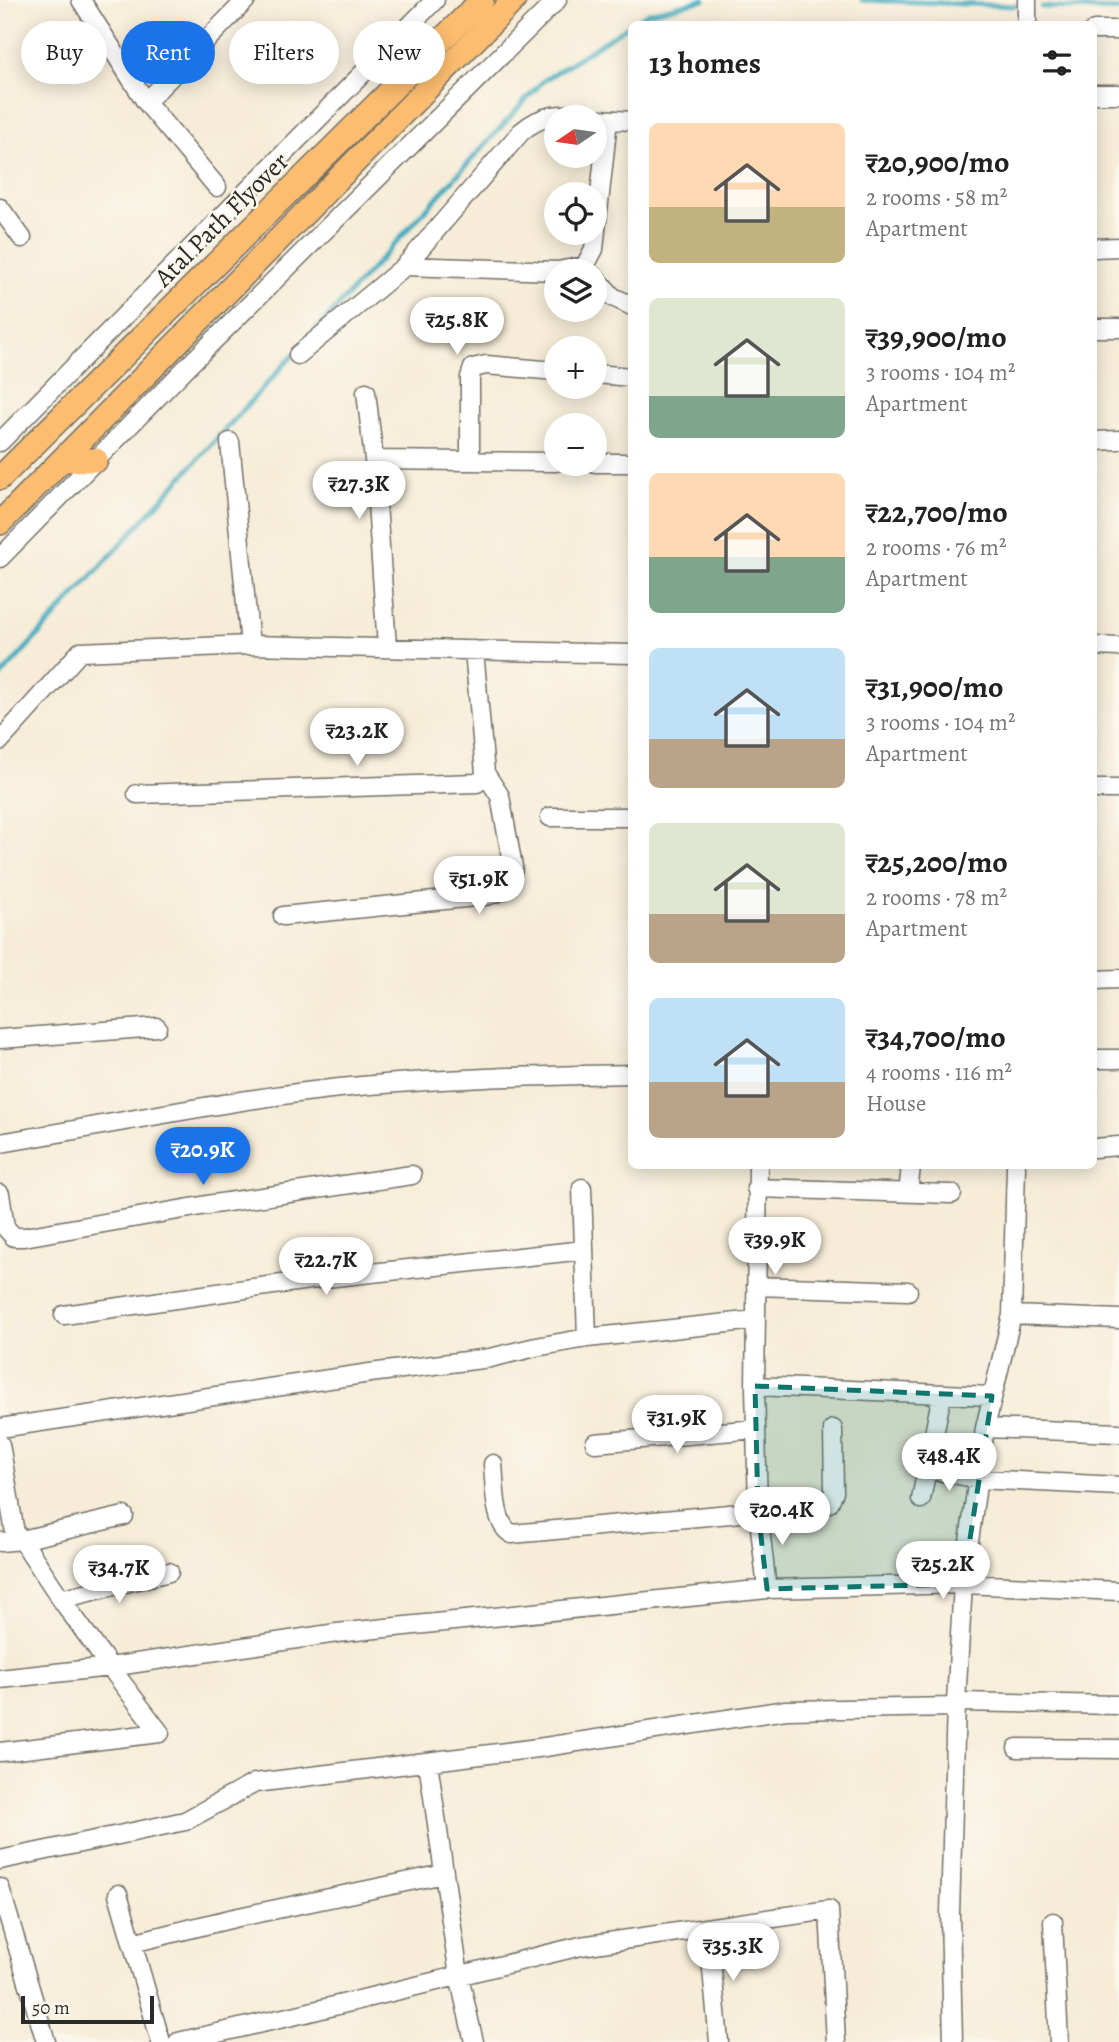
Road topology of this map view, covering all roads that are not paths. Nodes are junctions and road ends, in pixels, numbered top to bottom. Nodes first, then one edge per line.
1 (81, 0) edge
2 (246, 0) edge
3 (435, 0) edge
4 (482, 0) edge
5 (514, 0) edge
6 (556, 0) edge
7 (1027, 0) edge
8 (1027, 21) edge
9 (1097, 30) edge
10 (1119, 30) edge
11 (1097, 94) edge
12 (1119, 94) edge
13 (146, 102) junction
14 (544, 118) edge
15 (607, 119) edge
16 (628, 121) edge
17 (599, 168) edge
18 (217, 187) dead end
19 (0, 208) edge
20 (22, 238) dead end
21 (1119, 247) edge
22 (1097, 248) edge
23 (592, 259) edge
24 (405, 266) junction
25 (544, 271) edge
26 (607, 290) edge
27 (628, 304) edge
28 (1097, 328) edge
29 (1119, 328) edge
30 (298, 355) dead end
31 (544, 370) edge
32 (607, 375) edge
33 (628, 377) edge
34 (366, 393) dead end
35 (1119, 440) edge
36 (1097, 441) edge
37 (0, 442) edge
38 (230, 442) dead end
39 (62, 460) junction
40 (96, 460) junction
41 (374, 460) junction
42 (470, 460) junction
43 (544, 462) edge
44 (607, 463) edge
45 (628, 463) edge
46 (0, 478) edge
47 (0, 523) edge
48 (0, 558) edge
49 (250, 645) junction
50 (1097, 646) edge
51 (387, 647) junction
52 (1119, 647) edge
53 (474, 650) junction
54 (628, 654) edge
55 (0, 741) edge
56 (485, 773) junction
57 (1097, 789) edge
58 (1119, 789) edge
59 (137, 794) dead end
60 (550, 817) dead end
61 (628, 817) edge
62 (283, 916) dead end
63 (1119, 979) edge
64 (1097, 980) edge
65 (157, 1027) dead end
66 (0, 1039) edge
67 (1097, 1059) edge
68 (1119, 1059) edge
69 (628, 1074) edge
70 (0, 1143) edge
71 (1119, 1146) edge
72 (1097, 1148) edge
73 (758, 1169) edge
74 (911, 1169) edge
75 (1016, 1169) edge
76 (412, 1175) dead end
77 (582, 1188) dead end
78 (756, 1188) junction
79 (908, 1193) junction
80 (0, 1194) edge
81 (952, 1194) dead end
82 (584, 1250) junction
83 (756, 1286) junction
84 (908, 1291) dead end
85 (64, 1315) dead end
86 (1012, 1315) junction
87 (1119, 1319) edge
88 (756, 1320) junction
89 (587, 1338) junction
90 (755, 1386) junction
91 (942, 1394) junction
92 (992, 1396) junction
93 (0, 1428) edge
94 (985, 1428) junction
95 (756, 1429) junction
96 (833, 1429) dead end
97 (1119, 1433) edge
98 (595, 1443) dead end
99 (0, 1444) edge
100 (494, 1464) dead end
101 (928, 1469) junction
102 (978, 1479) junction
103 (1119, 1486) edge
104 (921, 1499) dead end
105 (758, 1510) junction
106 (124, 1516) dead end
107 (13, 1540) edge
108 (169, 1573) dead end
109 (963, 1584) junction
110 (767, 1589) junction
111 (1119, 1591) edge
112 (61, 1600) junction
113 (110, 1667) junction
114 (0, 1679) edge
115 (956, 1704) junction
116 (1119, 1705) edge
117 (1017, 1748) dead end
118 (1119, 1749) edge
119 (0, 1752) edge
120 (428, 1762) junction
121 (0, 1860) edge
122 (444, 1874) junction
123 (0, 1888) edge
124 (118, 1894) dead end
125 (1053, 1922) dead end
126 (708, 1928) junction
127 (132, 1942) junction
128 (459, 1976) junction
129 (46, 2042) edge
130 (161, 2042) edge
131 (178, 2042) edge
132 (474, 2042) edge
133 (719, 2042) edge
134 (836, 2042) edge
135 (953, 2042) edge
136 (1059, 2042) edge

1 - 13 street
2 - 13 street
3 - 37 street
4 - 46 main road, Atal Path Flyover
5 - 39 main road, Atal Path Flyover
6 - 40 street
7 - 8 street
9 - 10 street
11 - 12 street
13 - 18 street
14 - 24 street
15 - 16 street
17 - 23 street
19 - 20 street
21 - 22 street
24 - 25 street
24 - 30 street
26 - 27 street
28 - 29 street
31 - 42 street
32 - 33 street
34 - 41 street
35 - 36 street
38 - 49 street
39 - 40 main road
39 - 47 main road, Atal Path Flyover
40 - 48 street
41 - 42 street
41 - 51 street
42 - 43 street
44 - 45 street
49 - 51 street
49 - 55 street
50 - 52 street
51 - 53 street
53 - 54 street
53 - 56 street
56 - 59 street
56 - 62 street
57 - 58 street
60 - 61 street
63 - 64 street
65 - 66 street
67 - 68 street
69 - 70 street
71 - 72 street
73 - 78 street
74 - 79 street
75 - 86 street
76 - 80 street
77 - 82 street
78 - 79 street
78 - 83 street
79 - 81 street
82 - 85 street
82 - 89 street
83 - 84 street
83 - 88 street
86 - 87 street
86 - 92 street
88 - 89 street
88 - 90 street
89 - 93 street
90 - 91 street
90 - 95 street
91 - 92 street
91 - 101 street
92 - 94 street
94 - 97 street
94 - 102 street
95 - 98 street
95 - 105 street
96 - 105 street
99 - 107 street
100 - 105 street
101 - 102 street
101 - 104 street
102 - 103 street
102 - 109 street
105 - 110 street
106 - 107 street
107 - 112 street
108 - 112 street
109 - 110 street
109 - 111 street
109 - 115 street
110 - 113 street
112 - 113 street
113 - 114 street
113 - 119 street
115 - 116 street
115 - 120 street
115 - 135 street
117 - 118 street
120 - 121 street
120 - 122 street
122 - 127 street
122 - 128 street
123 - 129 street
124 - 127 street
125 - 136 street
126 - 128 street
126 - 133 street
126 - 134 street
127 - 130 street
128 - 131 street
128 - 132 street

